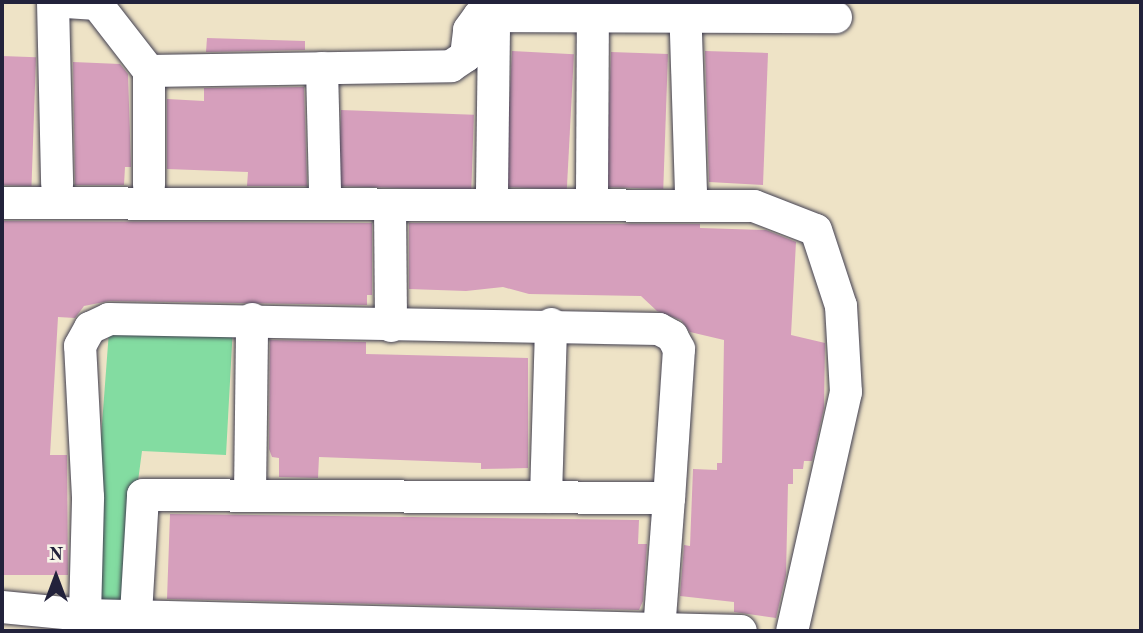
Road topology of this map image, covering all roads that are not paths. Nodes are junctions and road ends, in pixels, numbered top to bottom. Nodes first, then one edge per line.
1 (53, 2) edge
2 (65, 2) edge
3 (99, 3) edge
4 (486, 6) edge
5 (772, 8) edge
6 (686, 9) edge
7 (593, 14) junction
8 (836, 17) dead end
9 (322, 68) junction
10 (149, 71) junction
11 (2, 182) edge
12 (57, 184) junction
13 (149, 185) junction
14 (325, 188) junction
15 (492, 191) junction
16 (592, 192) junction
17 (691, 194) junction
18 (774, 194) dead end
19 (2, 203) edge
20 (390, 205) junction
21 (252, 319) junction
22 (551, 324) junction
23 (391, 326) junction
24 (250, 495) junction
25 (546, 497) junction
26 (669, 498) junction
27 (2, 607) edge
28 (82, 623) edge
29 (136, 624) edge
30 (659, 629) edge
31 (741, 631) edge
32 (792, 631) edge

1 - 12 street
2 - 3 street
3 - 10 street
4 - 7 street
4 - 9 street
4 - 15 street
5 - 6 street
5 - 8 street
6 - 7 street
6 - 17 street
7 - 16 street
9 - 10 street
9 - 14 street
10 - 13 street
11 - 12 street
12 - 13 street
13 - 14 street
14 - 15 street
15 - 16 street
16 - 17 street
17 - 18 street
19 - 20 street
20 - 23 street
20 - 32 street
21 - 23 street
21 - 24 street
21 - 28 street
22 - 23 street
22 - 25 street
22 - 26 street
24 - 25 street
24 - 29 street
25 - 26 street
26 - 30 street
27 - 28 street
28 - 29 street
29 - 30 street
30 - 31 street

